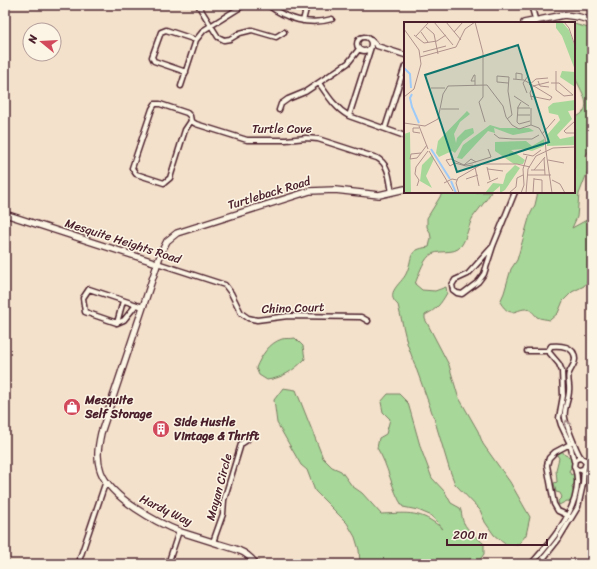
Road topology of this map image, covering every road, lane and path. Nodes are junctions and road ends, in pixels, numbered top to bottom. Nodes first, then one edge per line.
1 (198, 5) edge
2 (244, 5) edge
3 (268, 5) edge
4 (307, 5) edge
5 (531, 5) edge
6 (238, 7) edge
7 (332, 20) dead end
8 (304, 21) junction
9 (592, 21) edge
10 (536, 22) edge
11 (211, 26) junction
12 (284, 32) dead end
13 (370, 39) junction
14 (196, 40) junction
15 (371, 47) junction
16 (359, 49) junction
17 (404, 55) edge
18 (404, 69) edge
19 (186, 72) junction
20 (319, 83) junction
21 (181, 86) dead end
22 (279, 110) dead end
23 (349, 116) junction
24 (191, 122) junction
25 (385, 128) junction
26 (404, 136) edge
27 (404, 189) edge
28 (392, 192) junction
29 (515, 193) edge
30 (5, 214) edge
31 (493, 246) junction
32 (157, 263) junction
33 (231, 293) joint
34 (123, 301) junction
35 (136, 305) junction
36 (143, 307) junction
37 (368, 321) dead end
38 (117, 323) junction
39 (527, 351) dead end
40 (548, 351) junction
41 (247, 440) dead end
42 (572, 443) junction
43 (583, 459) junction
44 (592, 459) edge
45 (574, 462) junction
46 (592, 464) edge
47 (585, 467) junction
48 (575, 468) junction
49 (106, 481) junction
50 (570, 517) junction
51 (179, 531) junction
52 (213, 542) junction
53 (80, 558) dead end
54 (168, 564) edge
55 (256, 564) edge
56 (531, 564) edge
57 (539, 564) edge

1 - 11 street
2 - 6 street
3 - 8 street
4 - 8 street
5 - 10 street
6 - 11 street
7 - 8 street
9 - 10 main road
11 - 12 street
11 - 14 street
13 - 15 street
13 - 16 street
13 - 17 street
14 - 19 street
14 - 19 street
15 - 16 street
15 - 23 street
16 - 20 street
18 - 25 street
19 - 21 street
20 - 22 street
20 - 23 street
23 - 25 street
24 - 24 street, Turtle Cove
24 - 28 street, Turtle Cove
25 - 26 street
27 - 28 main road, Turtleback Road
28 - 32 main road, Turtleback Road
29 - 31 street
30 - 32 main road, Mesquite Heights Road
31 - 31 street
32 - 33 street, Mesquite Heights Road
32 - 36 main road, Hardy Way
33 - 37 street, Chino Court
34 - 35 street
34 - 38 street
34 - 38 street
35 - 36 street
35 - 38 street
36 - 49 main road, Hardy Way
39 - 40 street
40 - 42 street
42 -> 40 street
41 - 52 street, Mayan Circle
42 - 43 street
42 - 45 street
42 - 50 street
43 - 44 street
43 - 45 street
43 - 47 street
45 - 48 street
46 - 47 street
47 - 48 street
47 - 50 street
48 - 50 street
49 - 51 main road, Hardy Way
49 - 53 street
50 - 56 street
50 - 57 street
51 - 52 main road, Hardy Way
51 - 54 street
52 - 55 main road, Hardy Way

